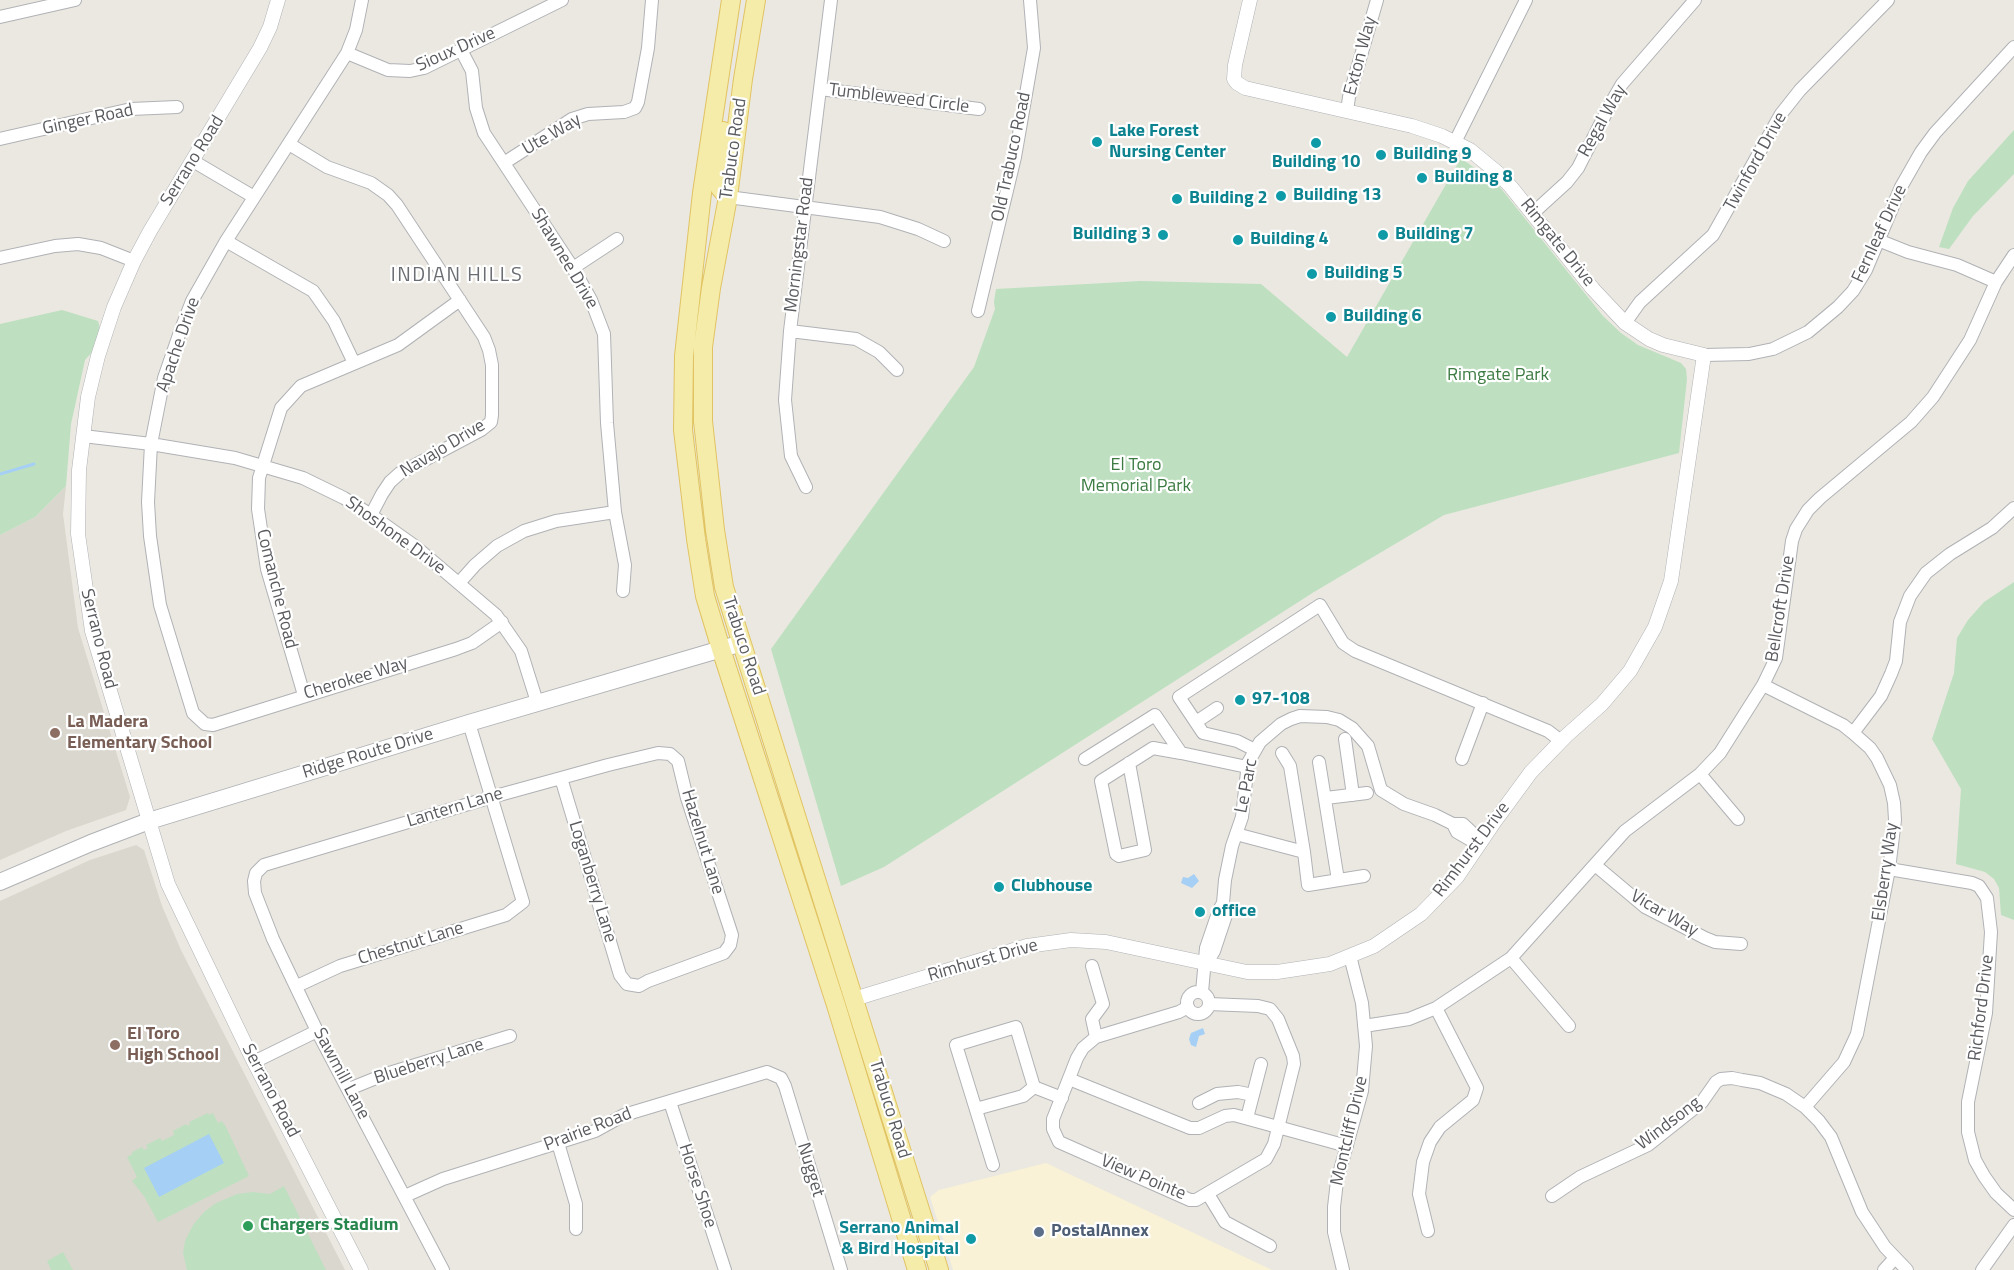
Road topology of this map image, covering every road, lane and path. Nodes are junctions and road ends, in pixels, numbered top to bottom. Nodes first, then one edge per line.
1 (75, 0) edge
2 (278, 0) edge
3 (362, 0) edge
4 (562, 0) edge
5 (652, 0) edge
6 (731, 0) edge
7 (756, 0) edge
8 (831, 0) edge
9 (1029, 0) edge
10 (1250, 0) edge
11 (1377, 0) edge
12 (1526, 0) edge
13 (1695, 0) edge
14 (1888, 0) edge
15 (0, 17) edge
16 (2014, 47) edge
17 (461, 50) junction
18 (347, 53) junction
19 (820, 89) junction
20 (715, 102) junction
21 (177, 107) dead end
22 (978, 109) dead end
23 (1347, 111) junction
24 (0, 139) edge
25 (1455, 142) junction
26 (289, 144) junction
27 (193, 161) junction
28 (504, 164) junction
29 (254, 197) junction
30 (728, 197) junction
31 (805, 206) junction
32 (1533, 213) junction
33 (617, 239) dead end
34 (944, 240) dead end
35 (1878, 240) junction
36 (226, 241) junction
37 (2014, 255) edge
38 (0, 258) edge
39 (134, 261) junction
40 (573, 268) junction
41 (1996, 282) junction
42 (460, 300) junction
43 (978, 311) dead end
44 (1624, 323) junction
45 (790, 331) junction
46 (1704, 356) junction
47 (354, 363) junction
48 (897, 370) dead end
49 (83, 436) junction
50 (151, 444) junction
51 (262, 465) junction
52 (806, 487) dead end
53 (2014, 508) edge
54 (615, 512) junction
55 (371, 514) junction
56 (459, 584) junction
57 (622, 591) dead end
58 (502, 622) junction
59 (742, 643) junction
60 (721, 649) junction
61 (1763, 686) junction
62 (304, 695) junction
63 (537, 702) junction
64 (1483, 703) junction
65 (1217, 708) dead end
66 (1196, 722) junction
67 (469, 723) junction
68 (205, 724) joint
69 (1853, 733) junction
70 (1345, 739) dead end
71 (1561, 741) junction
72 (1254, 750) junction
73 (658, 753) joint
74 (1181, 753) junction
75 (1282, 753) dead end
76 (1085, 759) dead end
77 (1462, 759) dead end
78 (1319, 762) dead end
79 (1129, 763) junction
80 (759, 765) junction
81 (1247, 767) junction
82 (1700, 774) junction
83 (561, 778) junction
84 (1367, 793) dead end
85 (1353, 795) junction
86 (492, 797) junction
87 (1326, 798) junction
88 (1738, 819) dead end
89 (149, 821) junction
90 (801, 829) junction
91 (1236, 834) junction
92 (1481, 840) junction
93 (1304, 852) junction
94 (1595, 865) junction
95 (1889, 869) junction
96 (256, 873) joint
97 (1364, 876) dead end
98 (1338, 880) junction
99 (0, 882) edge
100 (809, 923) junction
101 (1741, 945) dead end
102 (1350, 956) junction
103 (1511, 958) junction
104 (1206, 964) junction
105 (1092, 966) dead end
106 (627, 984) joint
107 (297, 986) junction
108 (1202, 992) junction
109 (854, 999) junction
110 (1209, 1004) junction
111 (1188, 1007) junction
112 (1436, 1008) junction
113 (1364, 1026) junction
114 (1569, 1026) dead end
115 (317, 1030) junction
116 (510, 1036) dead end
117 (1096, 1036) junction
118 (254, 1062) junction
119 (853, 1063) junction
120 (1261, 1064) dead end
121 (774, 1074) joint
122 (1069, 1079) junction
123 (1034, 1087) junction
124 (349, 1089) junction
125 (1253, 1095) junction
126 (1062, 1098) junction
127 (670, 1102) junction
128 (1199, 1103) dead end
129 (1805, 1107) junction
130 (976, 1109) junction
131 (1247, 1118) junction
132 (1278, 1126) junction
133 (558, 1143) junction
134 (1347, 1146) junction
135 (993, 1165) dead end
136 (891, 1186) junction
137 (1208, 1194) junction
138 (405, 1196) junction
139 (1552, 1196) dead end
140 (2014, 1210) edge
141 (2014, 1225) edge
142 (576, 1229) dead end
143 (1428, 1231) dead end
144 (1270, 1246) dead end
145 (1895, 1258) junction
146 (362, 1270) edge
147 (443, 1270) edge
148 (725, 1270) edge
149 (841, 1270) edge
150 (917, 1270) edge
151 (927, 1270) edge
152 (939, 1270) edge
153 (1343, 1270) edge
154 (1884, 1270) edge
155 (1907, 1270) edge
156 (1982, 1270) edge

1 - 15 street
2 - 27 street, Serrano Road
3 - 18 street, Apache Drive
4 - 17 street, Sioux Drive
5 - 28 street, Ute Way
6 - 20 main road, Trabuco Road
7 - 30 main road, Trabuco Road
8 - 19 street, Morningstar Road
9 - 43 street, Old Trabuco Road
10 - 23 street, Rimgate Drive
11 - 23 street, Exton Way
12 - 25 street
13 - 32 street, Regal Way
14 - 44 street, Twinford Drive
16 - 35 street, Fernleaf Drive
17 - 18 street, Sioux Drive
17 - 28 street, Shawnee Drive
18 - 26 street, Apache Drive
19 - 22 street, Tumbleweed Circle
19 - 31 street, Morningstar Road
20 - 30 main road
20 - 60 main road, Trabuco Road
21 - 24 street, Ginger Road
23 - 25 street, Rimgate Drive
25 - 32 street, Rimgate Drive
26 - 29 street, Apache Drive
26 - 42 street, Navajo Drive
27 - 29 street
27 - 39 street, Serrano Road
28 - 40 street, Shawnee Drive
29 - 36 street, Apache Drive
30 - 31 street
30 - 59 main road, Trabuco Road
31 - 34 street
31 - 45 street, Morningstar Road
32 - 44 street, Rimgate Drive
33 - 40 street
35 - 41 street
35 - 46 street, Fernleaf Drive
36 - 47 street
36 - 50 street, Apache Drive
37 - 41 street, Bellcroft Drive
38 - 39 street
39 - 49 street, Serrano Road
40 - 54 street, Shawnee Drive
41 - 61 street, Bellcroft Drive
42 - 47 street, Comanche Road
42 - 55 street, Navajo Drive
44 - 46 street, Rimgate Drive
45 - 48 street
45 - 52 street, Morningstar Road
46 - 71 street, Rimhurst Drive
47 - 51 street, Comanche Road
49 - 50 street, Shoshone Drive
49 - 89 street, Serrano Road
50 - 51 street, Shoshone Drive
50 - 68 street, Apache Drive
51 - 55 street, Shoshone Drive
51 - 62 street, Comanche Road
53 - 69 street
54 - 56 street
54 - 57 street, Shawnee Drive
55 - 56 street, Shoshone Drive
56 - 58 street, Shoshone Drive
58 - 62 street, Cherokee Way
58 - 63 street, Shoshone Drive
59 - 60 main road, Ridge Route Drive
59 - 90 main road, Trabuco Road
60 - 63 main road, Ridge Route Drive
60 - 80 main road, Trabuco Road
61 - 69 street, Elsberry Way
61 - 82 street, Bellcroft Drive
62 - 68 street, Cherokee Way
63 - 67 main road, Ridge Route Drive
64 - 66 street
64 - 71 street
64 - 77 street
65 - 66 street
66 - 72 street
67 - 86 street
67 - 89 main road, Ridge Route Drive
69 - 95 street, Elsberry Way
70 - 85 street
71 - 92 street, Rimhurst Drive
72 - 81 street, Le Parc
72 - 92 street, Le Parc
73 - 83 street, Lantern Lane
73 - 106 street, Hazelnut Lane
74 - 76 street
74 - 79 street
74 - 81 street
75 - 93 street
78 - 87 street
79 - 79 street
80 - 90 main road
80 - 100 main road, Trabuco Road
81 - 91 street, Le Parc
82 - 88 street
82 - 94 street, Bellcroft Drive
83 - 86 street, Lantern Lane
83 - 106 street, Loganberry Lane
84 - 85 street
85 - 87 street
86 - 96 street, Lantern Lane
86 - 107 street, Chestnut Lane
87 - 98 street
89 - 99 main road, Ridge Route Drive
89 - 118 street, Serrano Road
90 - 109 main road, Trabuco Road
91 - 93 street
91 - 104 street, Le Parc
92 - 102 street, Rimhurst Drive
93 - 98 street
94 - 101 street, Vicar Way
94 - 103 street, Bellcroft Drive
95 - 129 street, Elsberry Way
95 - 140 street, Richford Drive
96 - 107 street, Sawmill Lane
97 - 98 street
100 - 109 main road
100 - 119 main road, Trabuco Road
102 - 104 street, Rimhurst Drive
102 - 113 street, Montcliff Drive
103 - 112 street, Bellcroft Drive
103 - 114 street
104 - 108 street, Le Parc
104 - 109 street, Rimhurst Drive
105 - 117 street
107 - 115 street, Sawmill Lane
108 - 110 street
108 - 111 street
109 - 119 main road
109 - 152 main road, Trabuco Road
110 - 111 street
110 - 132 street, View Pointe
111 - 117 street
112 - 113 street, Bellcroft Drive
112 - 143 street
113 - 134 street, Montcliff Drive
115 - 118 street
115 - 124 street, Sawmill Lane
116 - 124 street, Blueberry Lane
117 - 122 street
118 - 146 street, Serrano Road
119 - 136 main road, Trabuco Road
120 - 125 street
121 - 127 street, Prairie Road
121 - 149 street, Nugget
122 - 126 street
122 - 131 street
123 - 126 street
123 - 130 street
123 - 130 street
124 - 138 street, Sawmill Lane
125 - 128 street
125 - 131 street
126 - 137 street, View Pointe
127 - 133 street, Prairie Road
127 - 148 street, Horse Shoe
129 - 139 street, Windsong
129 - 145 street, Windsong
130 - 135 street
131 - 132 street
132 - 134 street
132 - 137 street, View Pointe
133 - 138 street, Prairie Road
133 - 142 street
134 - 153 street, Montcliff Drive
136 - 150 main road, Trabuco Road
136 - 151 main road
137 - 144 street
138 - 147 street, Sawmill Lane
141 - 156 street
145 - 154 street
145 - 155 street, Windsong

